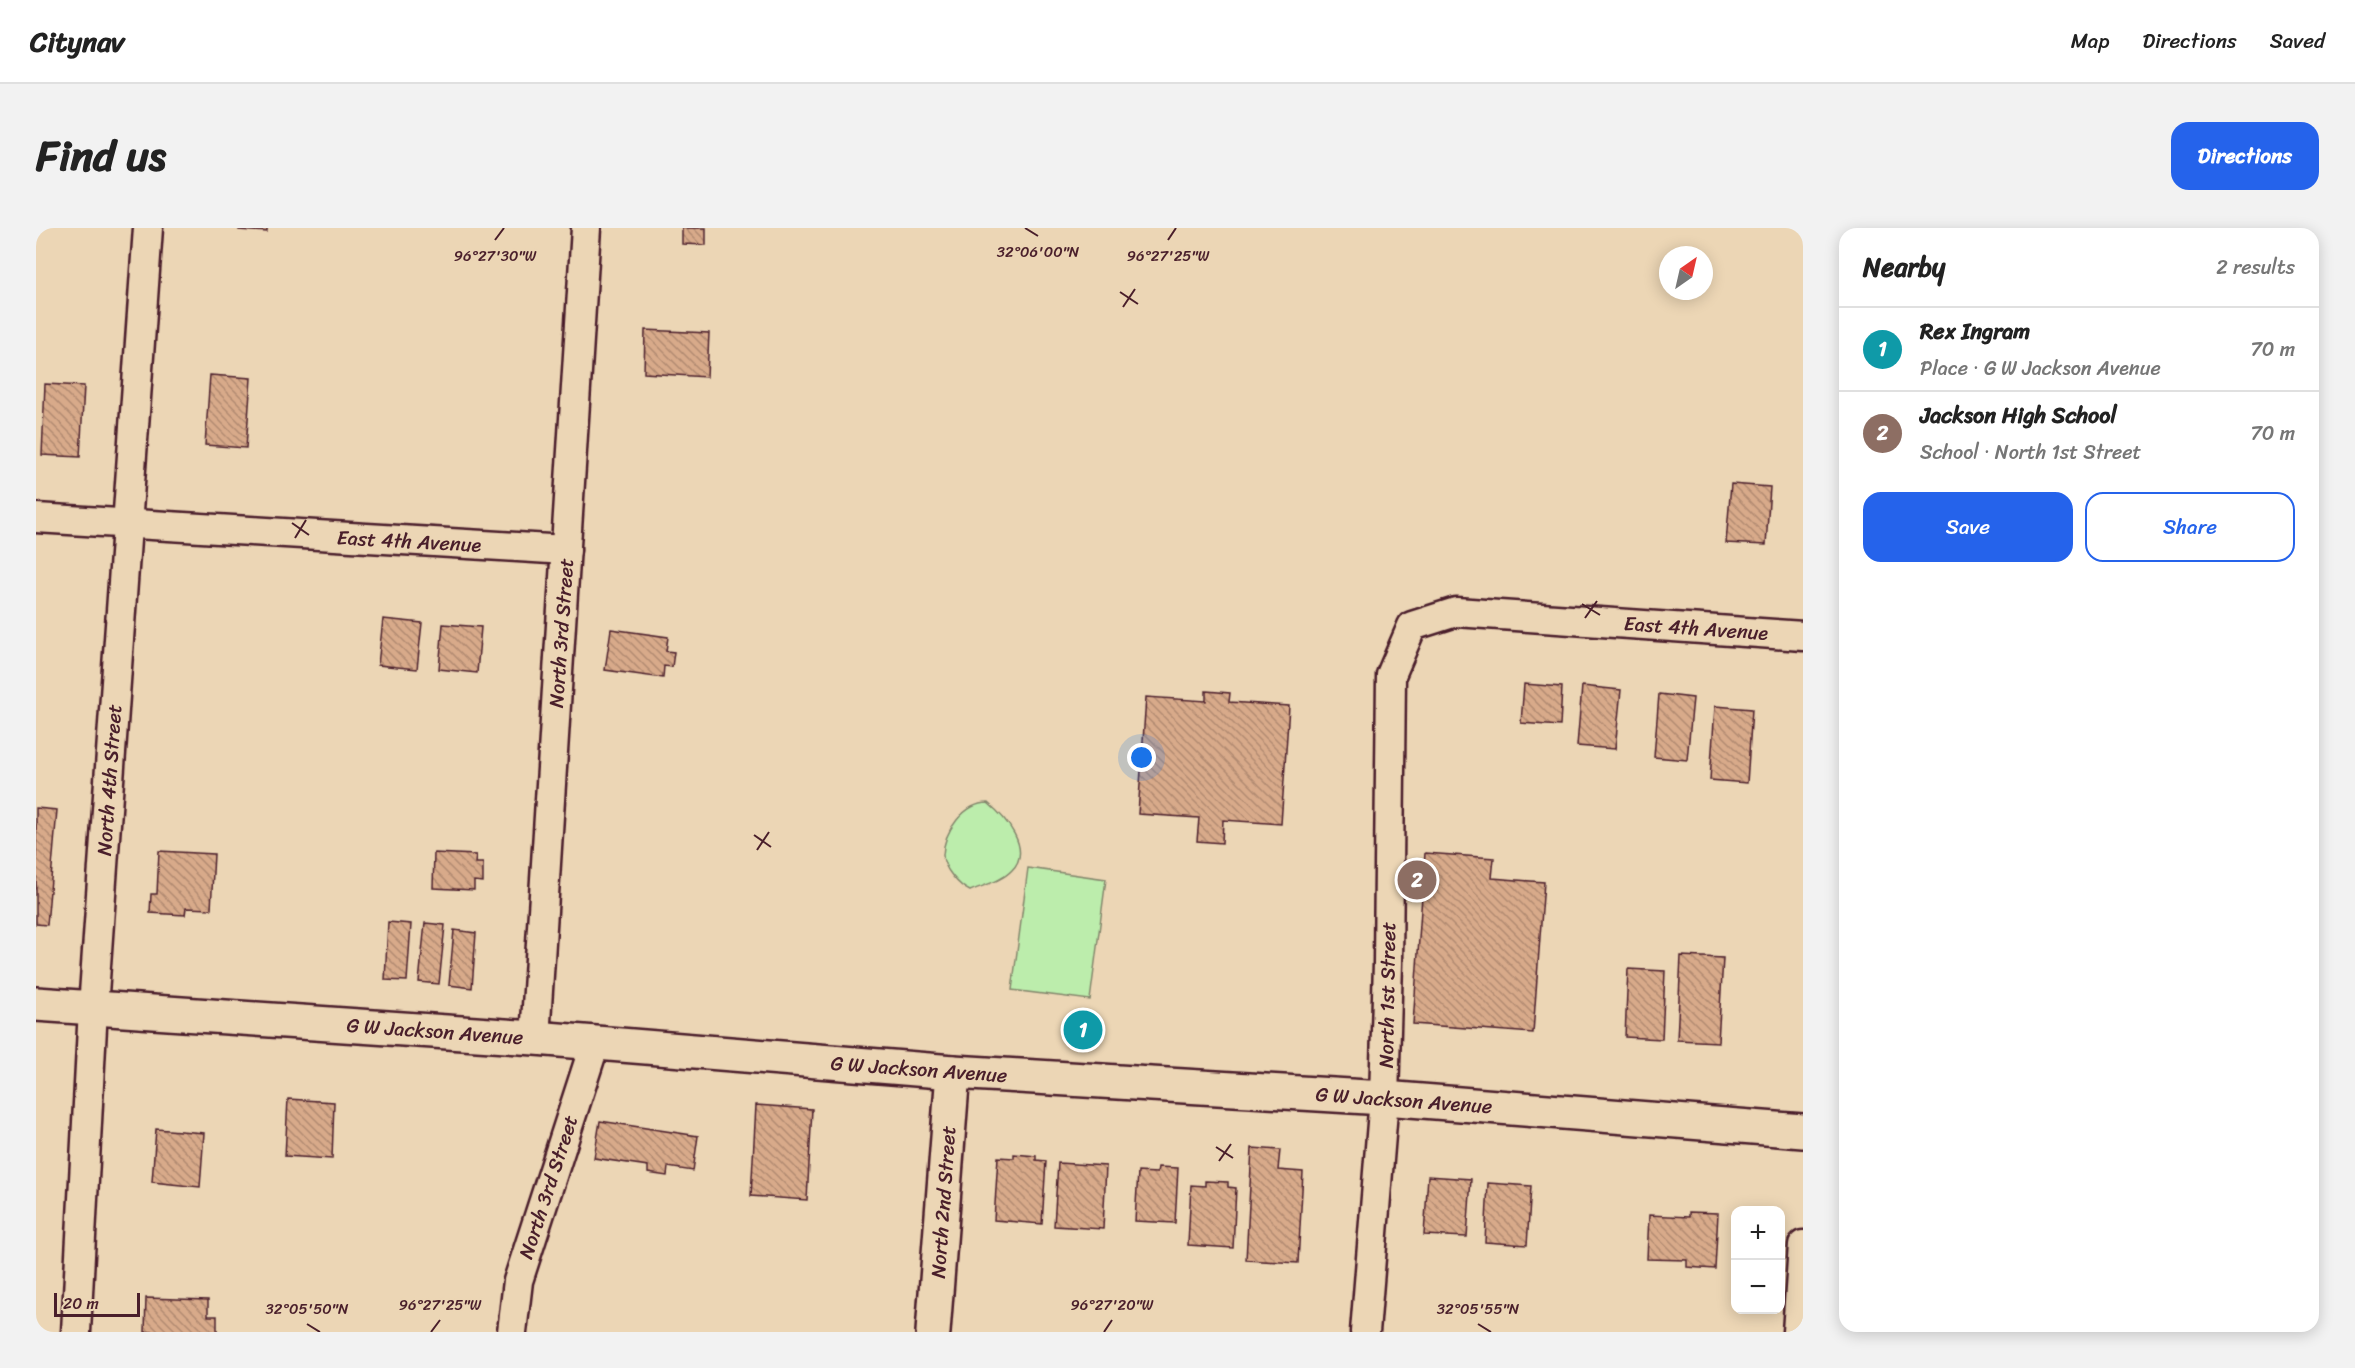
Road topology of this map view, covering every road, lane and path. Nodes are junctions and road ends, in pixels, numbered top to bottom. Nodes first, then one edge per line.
1 (148, 228) edge
2 (586, 228) edge
3 (36, 518) edge
4 (128, 524) junction
5 (566, 550) junction
6 (1412, 626) joint
7 (1803, 636) edge
8 (36, 1004) edge
9 (93, 1008) junction
10 (535, 1038) junction
11 (595, 1043) junction
12 (953, 1072) junction
13 (1384, 1098) junction
14 (1803, 1131) edge
15 (1803, 1245) edge
16 (76, 1332) edge
17 (512, 1332) edge
18 (933, 1332) edge
19 (1365, 1332) edge
20 (1797, 1332) edge

1 - 4 street, North 4th Street
2 - 5 street, North 3rd Street
3 - 4 street, East 4th Avenue
4 - 5 street, East 4th Avenue
4 - 9 street, North 4th Street
5 - 10 street, North 3rd Street
6 - 7 street, East 4th Avenue
6 - 13 street, North 1st Street
8 - 9 street, G W Jackson Avenue
9 - 10 street, G W Jackson Avenue
9 - 16 street, North 4th Street
10 - 11 street, G W Jackson Avenue
11 - 12 street, G W Jackson Avenue
11 - 17 street, North 3rd Street
12 - 13 street, G W Jackson Avenue
12 - 18 street, North 2nd Street
13 - 14 street, G W Jackson Avenue
13 - 19 street, North 1st Street
15 - 20 street

